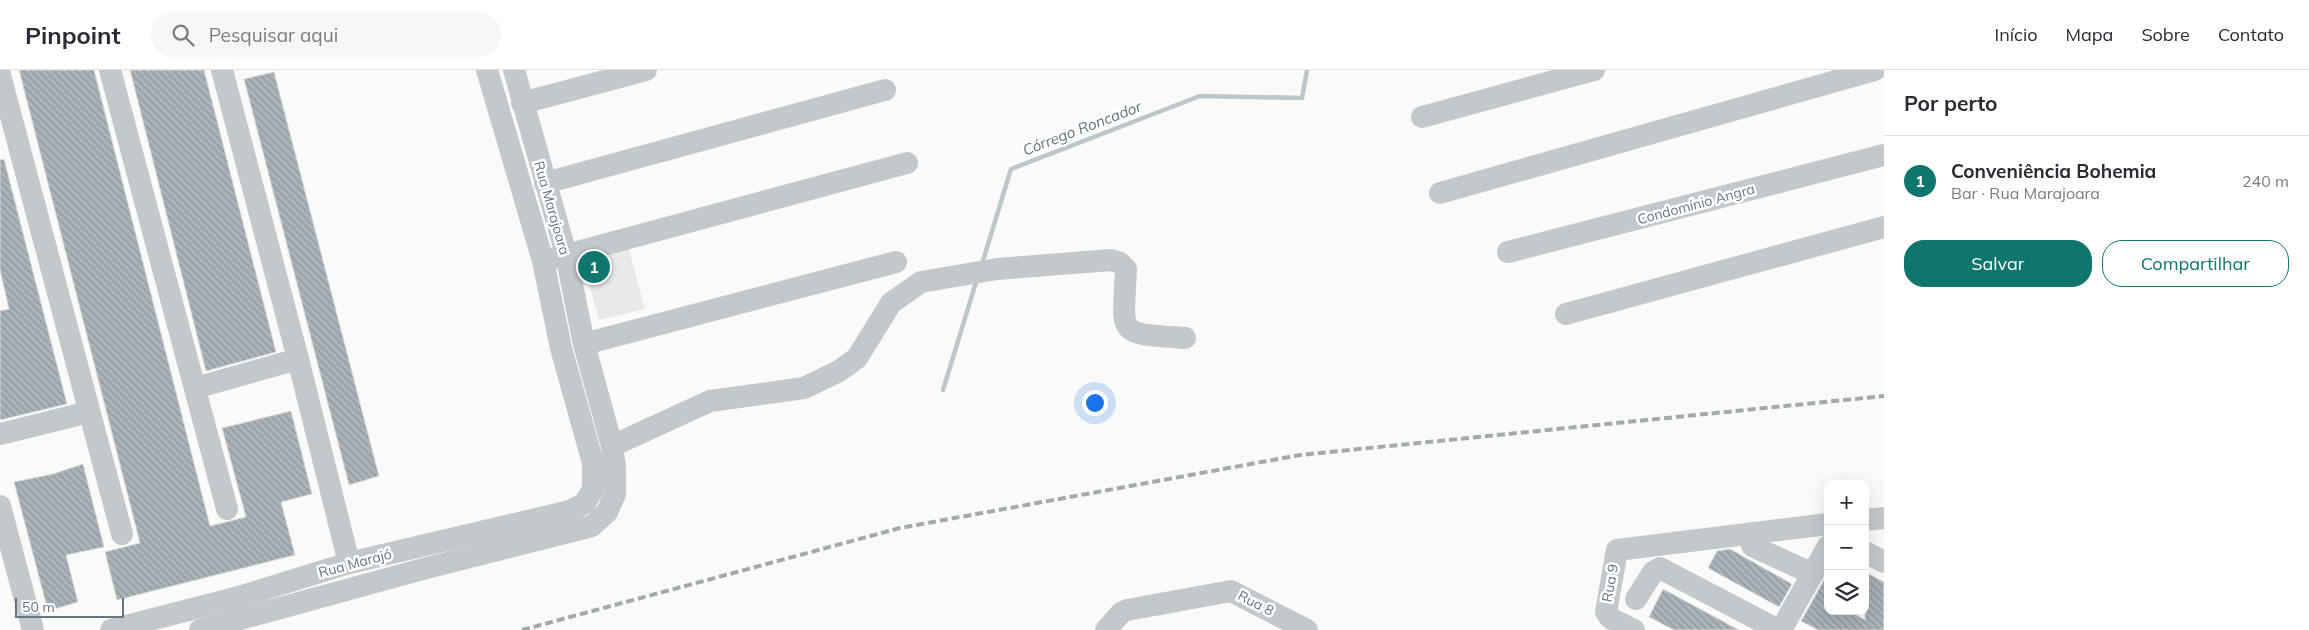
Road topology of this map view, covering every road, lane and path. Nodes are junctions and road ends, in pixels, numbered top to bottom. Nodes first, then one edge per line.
1 (110, 70) edge
2 (222, 70) edge
3 (487, 70) edge
4 (514, 70) edge
5 (646, 70) edge
6 (1594, 70) edge
7 (1875, 70) edge
8 (0, 76) edge
9 (885, 90) dead end
10 (522, 103) junction
11 (1422, 118) dead end
12 (1884, 155) edge
13 (907, 163) dead end
14 (545, 183) junction
15 (1440, 192) dead end
16 (1884, 228) edge
17 (1508, 252) dead end
18 (566, 254) junction
19 (543, 261) junction
20 (896, 262) dead end
21 (1566, 314) dead end
22 (1185, 338) dead end
23 (584, 344) junction
24 (298, 359) junction
25 (195, 388) junction
26 (89, 412) junction
27 (0, 434) edge
28 (612, 446) junction
29 (593, 489) junction
30 (615, 494) junction
31 (0, 506) edge
32 (227, 509) dead end
33 (1884, 518) edge
34 (1869, 520) edge
35 (1824, 524) edge
36 (122, 534) dead end
37 (1752, 546) dead end
38 (1824, 553) edge
39 (1869, 554) edge
40 (1884, 562) edge
41 (349, 563) junction
42 (1813, 574) junction
43 (280, 584) junction
44 (1636, 599) dead end
45 (286, 607) junction
46 (33, 630) edge
47 (111, 630) edge
48 (200, 630) edge
49 (1106, 630) edge
50 (1307, 630) edge
51 (1634, 630) edge
52 (1779, 630) edge

1 - 25 street
2 - 24 street
3 - 19 street, Rua Marajoara
4 - 10 street, Rua Marajoara
5 - 10 street
6 - 11 street
7 - 15 street
8 - 26 street
9 - 14 street
10 - 14 street, Rua Marajoara
12 - 17 street, Condomínio Angra
13 - 18 street
14 - 18 street, Rua Marajoara
16 - 21 street
18 - 19 street
18 - 23 street, Rua Marajoara
19 - 29 street, Rua Marajoara
20 - 23 street
22 - 28 street
23 - 28 street, Rua Marajoara
24 - 25 street
24 - 41 street
25 - 32 street
26 - 27 street
26 - 36 street
28 - 30 street, Rua Marajoara
29 - 30 street
29 - 41 street, Rua Marajó
30 - 45 street, Rua Marajó
31 - 46 street
33 - 34 street
35 - 51 street, Rua 9
37 - 42 street
38 - 42 street
39 - 40 street
41 - 43 street, Rua Marajó
42 - 52 street
43 - 45 street
43 - 47 street, Rua Marajó
44 - 52 street
45 - 48 street, Rua Marajó
49 - 50 street, Rua 8

